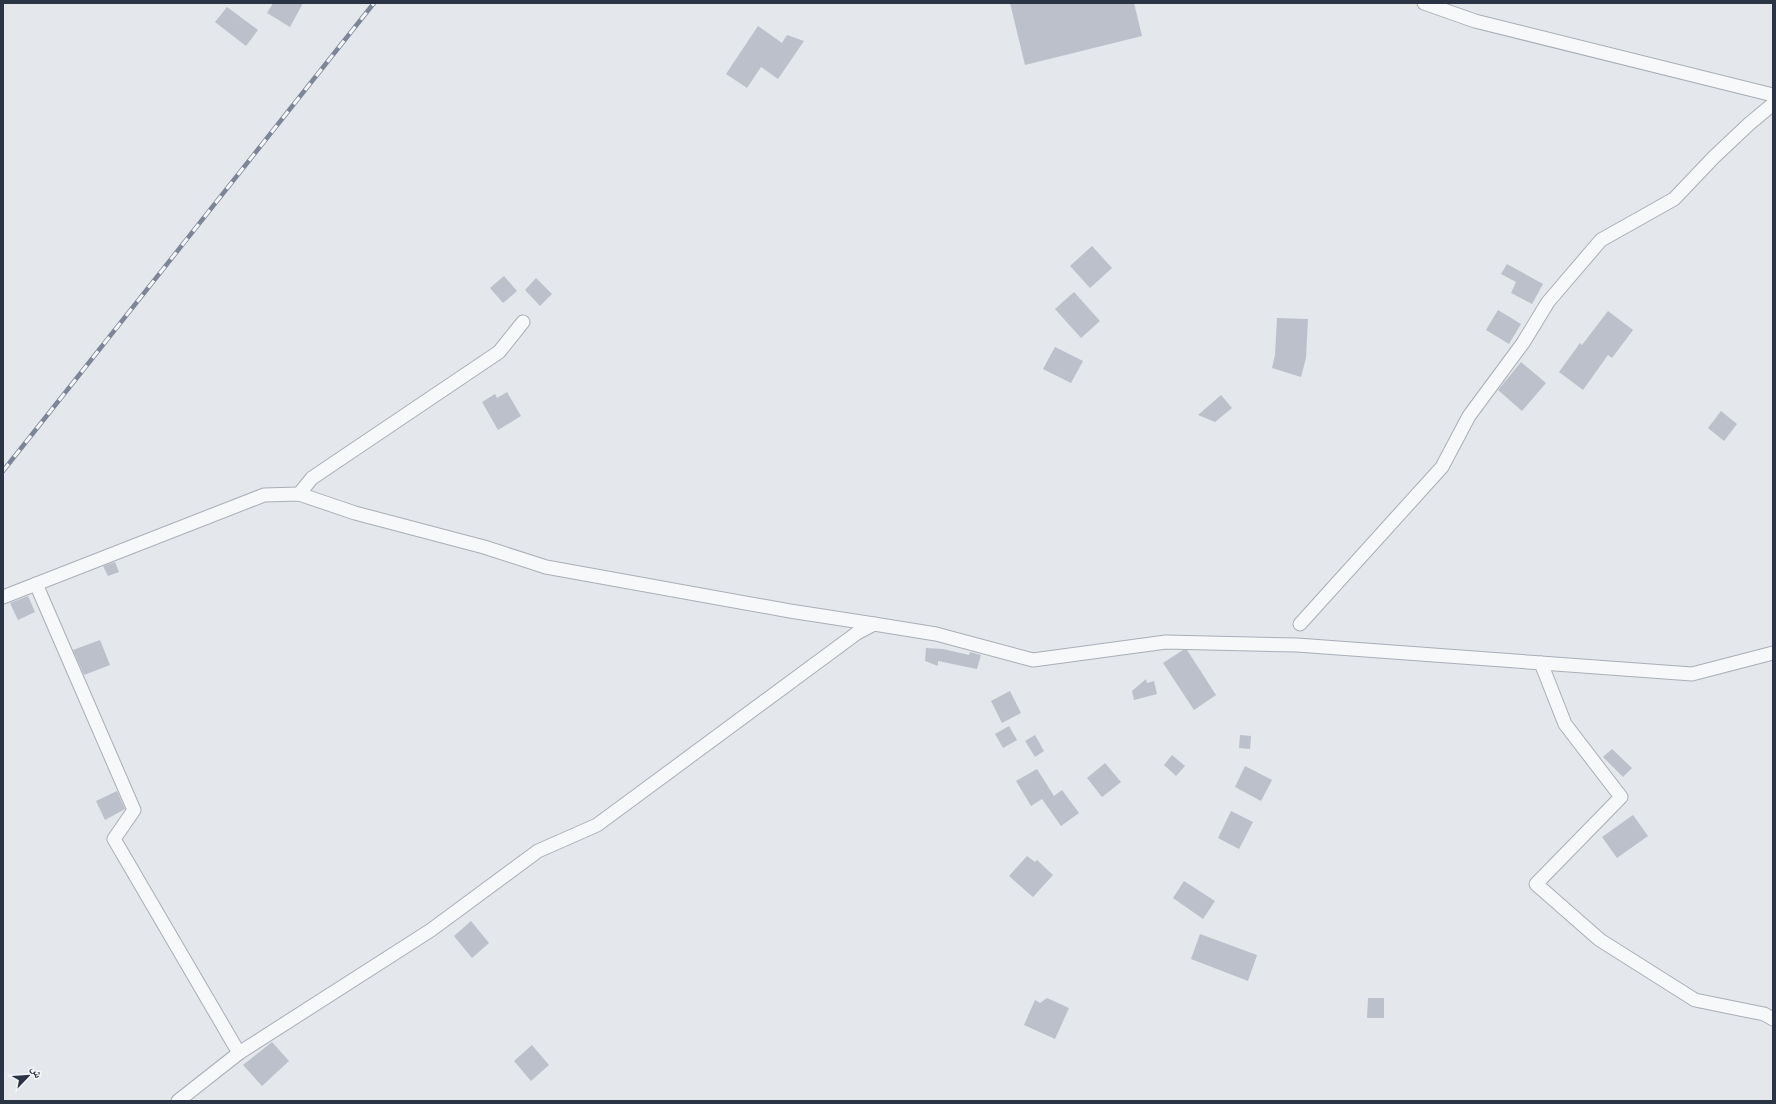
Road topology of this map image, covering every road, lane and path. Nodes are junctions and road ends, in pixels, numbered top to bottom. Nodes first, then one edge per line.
1 (1424, 3) edge
2 (1773, 95) edge
3 (1773, 104) edge
4 (523, 322) dead end
5 (299, 494) junction
6 (36, 584) junction
7 (3, 597) edge
8 (874, 624) junction
9 (1300, 624) dead end
10 (1773, 653) edge
11 (1541, 662) junction
12 (1773, 1019) edge
13 (239, 1053) junction
14 (178, 1101) edge

1 - 2 street
3 - 9 street
4 - 5 street
5 - 6 street
5 - 8 street
6 - 7 street
6 - 13 street
8 - 11 street
8 - 13 street
10 - 11 street
11 - 12 street
13 - 14 street

